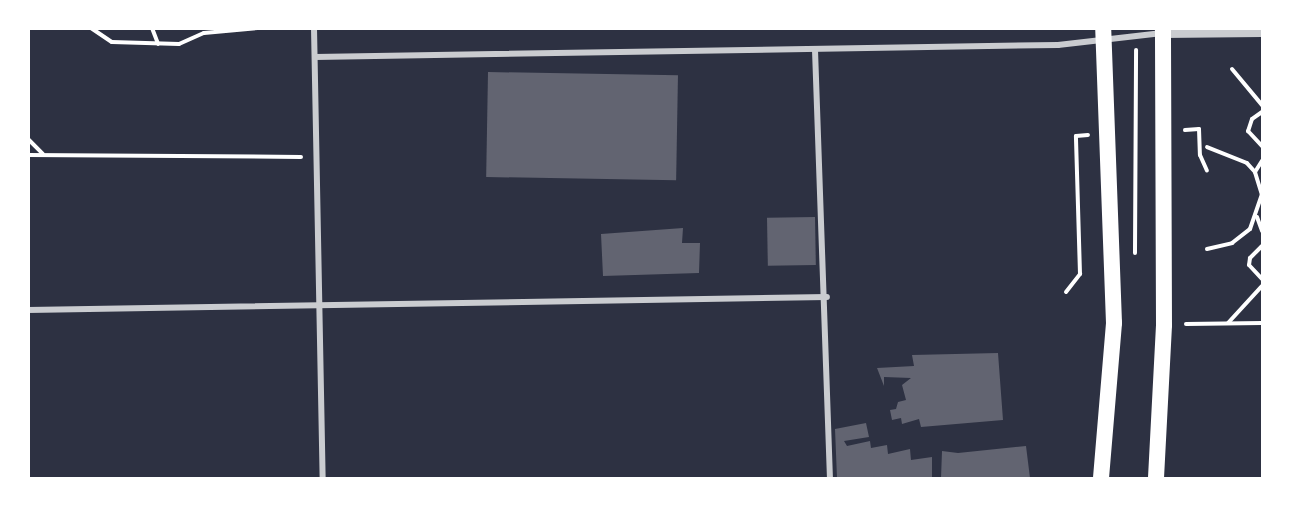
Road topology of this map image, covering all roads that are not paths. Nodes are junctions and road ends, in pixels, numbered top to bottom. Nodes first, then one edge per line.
1 (314, 28) edge
2 (1163, 31) edge
3 (1263, 32) edge
4 (1103, 35) edge
5 (815, 50) junction
6 (315, 57) junction
7 (826, 297) junction
8 (319, 306) junction
9 (28, 310) edge
10 (322, 478) edge
11 (830, 478) edge
12 (1101, 478) edge
13 (1156, 478) edge

1 - 6 street
2 - 3 street
2 - 4 street
2 - 13 highway
4 - 5 street
4 - 12 highway
5 - 6 street
5 - 7 street
6 - 8 street
7 - 8 street
7 - 11 street
8 - 9 street
8 - 10 street

